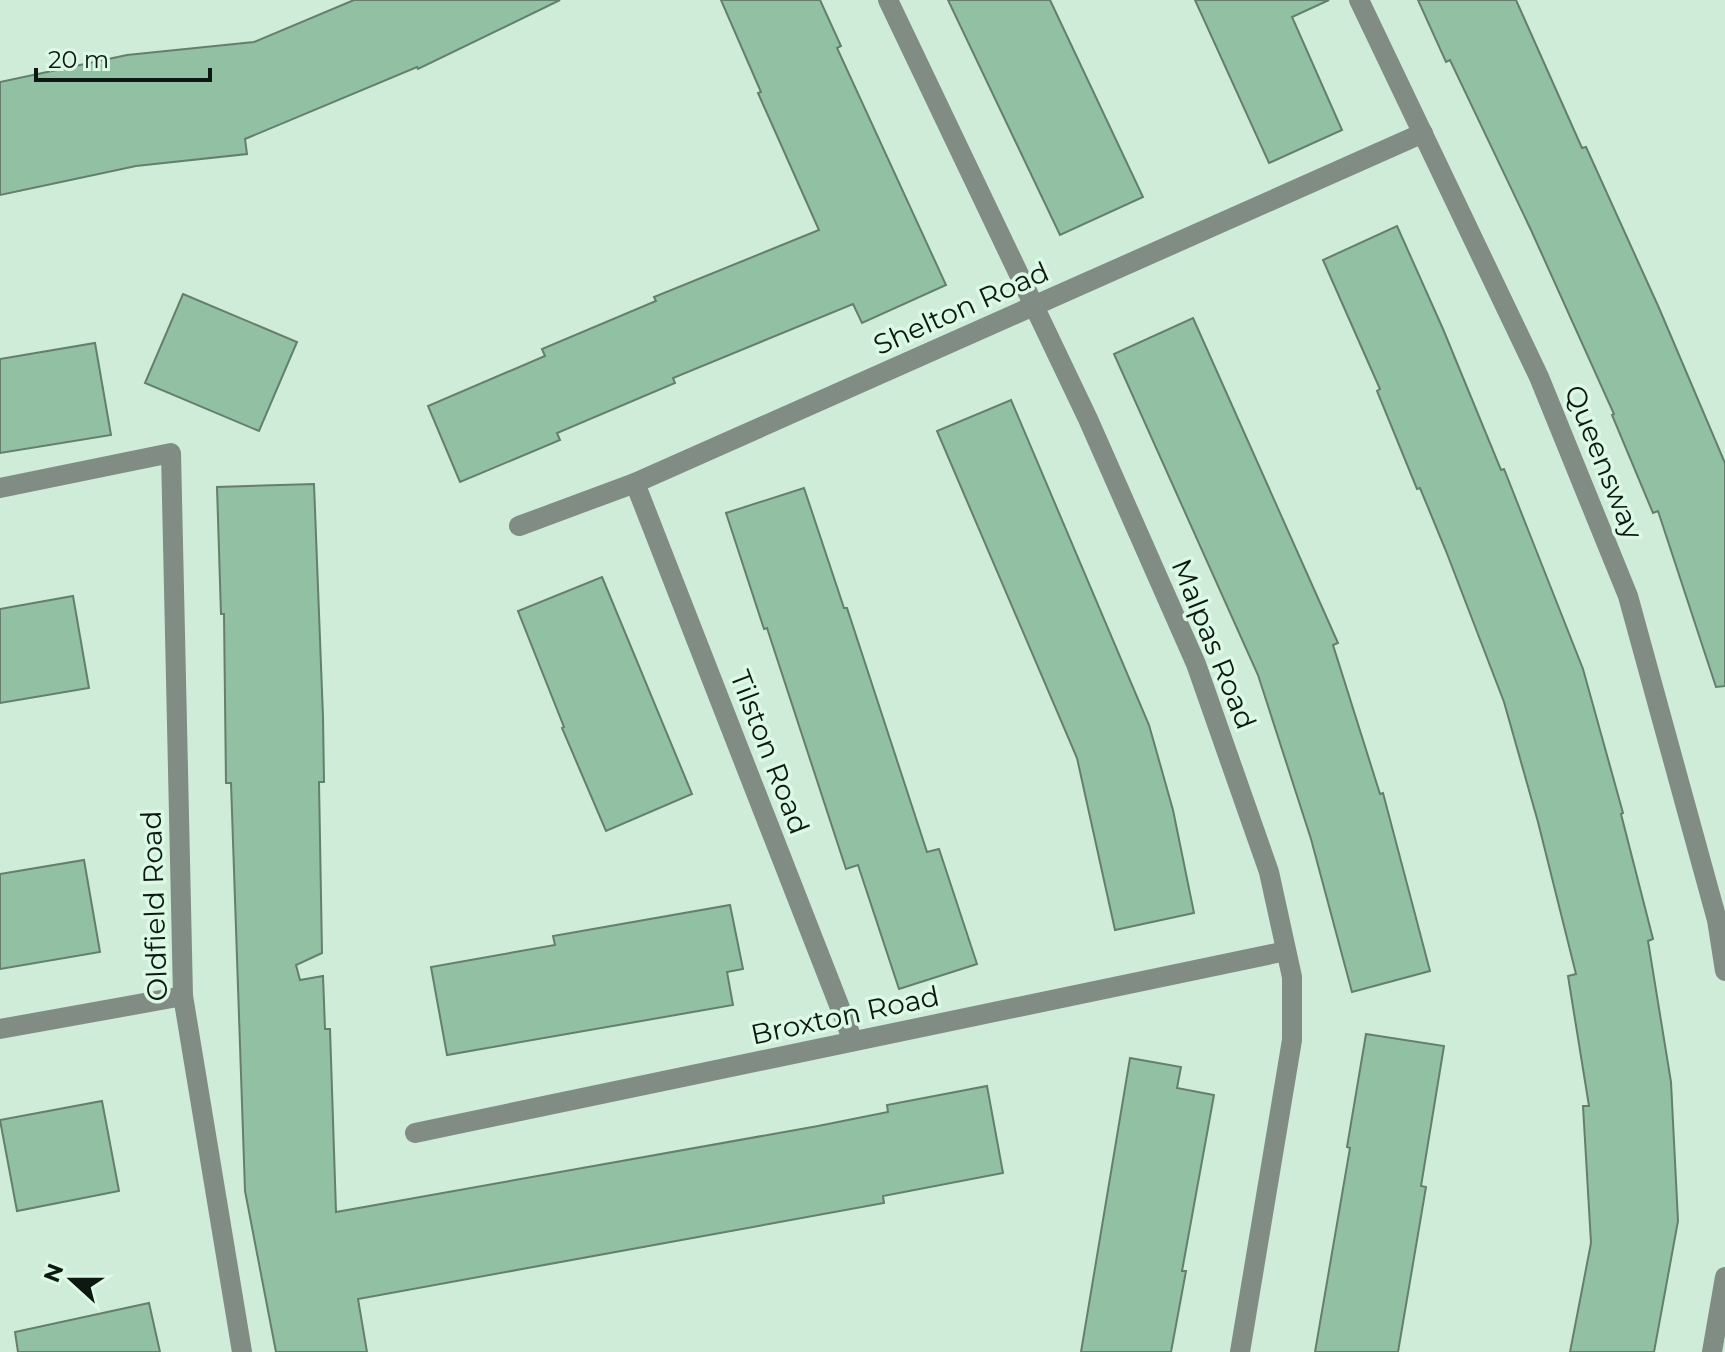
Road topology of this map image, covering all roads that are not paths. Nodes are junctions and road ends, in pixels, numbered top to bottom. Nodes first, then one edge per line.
1 (888, 0) edge
2 (1359, 0) edge
3 (1423, 133) junction
4 (1034, 306) junction
5 (635, 483) junction
6 (0, 488) edge
7 (519, 526) dead end
8 (1286, 951) junction
9 (1725, 971) edge
10 (183, 996) junction
11 (0, 1029) edge
12 (853, 1041) junction
13 (415, 1133) dead end
14 (1725, 1277) edge
15 (242, 1352) edge
16 (1240, 1352) edge
17 (1712, 1352) edge

1 - 4 street, Malpas Road
2 - 3 street, Queensway
3 - 4 street, Shelton Road
3 - 9 street, Queensway
4 - 5 street, Shelton Road
4 - 8 street, Malpas Road
5 - 7 street, Shelton Road
5 - 12 street, Tilston Road
6 - 10 street, Oldfield Road
8 - 12 street, Broxton Road
8 - 16 street, Malpas Road
10 - 11 street
10 - 15 street, Oldfield Road
12 - 13 street, Broxton Road
14 - 17 street

